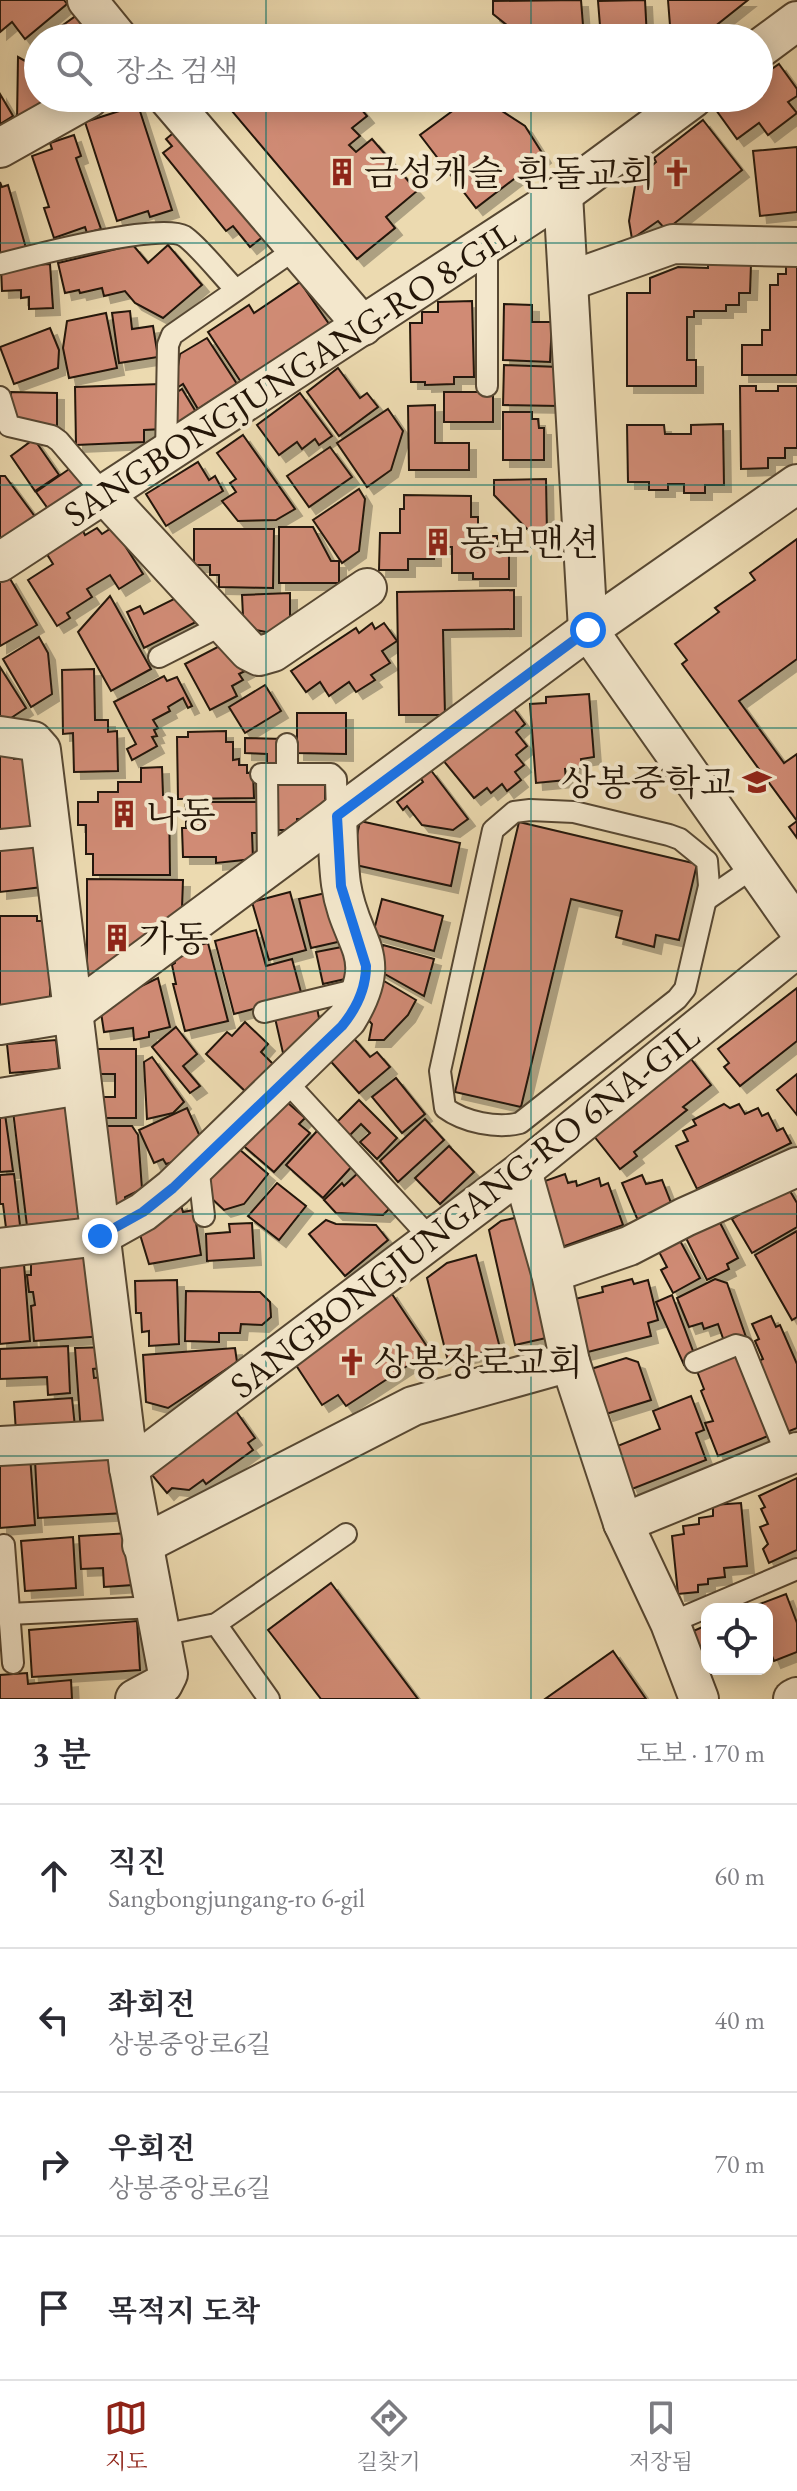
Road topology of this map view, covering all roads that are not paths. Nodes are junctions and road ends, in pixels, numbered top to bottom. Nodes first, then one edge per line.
1 (87, 0) edge
2 (797, 21) edge
3 (107, 24) edge
4 (773, 39) edge
5 (64, 112) edge
6 (180, 112) edge
7 (674, 112) edge
8 (0, 148) edge
9 (563, 194) junction
10 (487, 245) junction
11 (797, 247) edge
12 (297, 248) junction
13 (0, 264) edge
14 (569, 281) junction
15 (236, 290) junction
16 (363, 326) junction
17 (487, 386) dead end
18 (0, 397) edge
19 (166, 454) junction
20 (797, 484) edge
21 (104, 494) junction
22 (0, 562) edge
23 (367, 588) dead end
24 (224, 624) junction
25 (588, 630) junction
26 (159, 657) dead end
27 (0, 736) edge
28 (287, 744) dead end
29 (271, 774) junction
30 (337, 816) junction
31 (51, 835) junction
32 (0, 840) edge
33 (754, 867) junction
34 (268, 868) junction
35 (706, 900) junction
36 (797, 927) edge
37 (797, 948) edge
38 (363, 988) junction
39 (264, 1012) dead end
40 (72, 1013) junction
41 (0, 1025) edge
42 (285, 1080) junction
43 (81, 1085) junction
44 (0, 1098) edge
45 (198, 1165) junction
46 (797, 1167) edge
47 (522, 1171) junction
48 (204, 1216) dead end
49 (100, 1236) junction
50 (432, 1240) junction
51 (0, 1248) edge
52 (551, 1273) junction
53 (570, 1362) junction
54 (695, 1362) dead end
55 (0, 1446) edge
56 (127, 1454) junction
57 (792, 1454) edge
58 (623, 1523) junction
59 (346, 1534) dead end
60 (4, 1545) dead end
61 (142, 1545) junction
62 (797, 1569) edge
63 (9, 1614) junction
64 (158, 1621) junction
65 (670, 1623) junction
66 (216, 1624) junction
67 (13, 1663) dead end
68 (135, 1699) edge
69 (269, 1699) edge
70 (699, 1699) edge

1 - 3 street
2 - 4 street
5 - 8 street
6 - 12 street
7 - 9 street, SANGBONGJUNGANG-RO 8-GIL
9 - 10 street, SANGBONGJUNGANG-RO 8-GIL
9 - 14 street
10 - 16 street, SANGBONGJUNGANG-RO 8-GIL
10 - 17 lane
11 - 14 street
12 - 15 lane
12 - 16 street
13 - 15 lane
14 - 25 street
15 - 19 lane
16 - 19 street, SANGBONGJUNGANG-RO 8-GIL
18 - 21 lane
19 - 21 street, SANGBONGJUNGANG-RO 8-GIL
20 - 25 street
21 - 22 street, SANGBONGJUNGANG-RO 8-GIL
21 - 24 street
23 - 24 street
24 - 26 lane
25 - 30 street
25 - 33 street
27 - 31 street
28 - 29 lane
29 - 30 lane
29 - 34 lane
30 - 34 street
30 - 38 street
31 - 32 lane
31 - 40 street
33 - 35 lane
33 - 36 street
34 - 40 street
35 - 35 lane
37 - 47 street, SANGBONGJUNGANG-RO 6NA-GIL
38 - 39 lane
38 - 42 street
40 - 41 street
40 - 43 street
42 - 45 street
42 - 50 lane
43 - 44 street
43 - 49 street
45 - 48 lane
45 - 49 street
46 - 52 street
47 - 50 street, SANGBONGJUNGANG-RO 6NA-GIL
47 - 52 street
49 - 51 street
49 - 56 street
50 - 56 street, SANGBONGJUNGANG-RO 6NA-GIL
52 - 53 street
53 - 58 street
53 - 61 street
54 - 57 lane
55 - 56 street
56 - 61 street
57 - 58 street
58 - 65 street
59 - 66 lane
60 - 63 lane
61 - 64 street
62 - 65 lane
63 - 64 lane
63 - 67 lane
64 - 66 lane
64 - 68 street
65 - 70 street
66 - 69 lane

